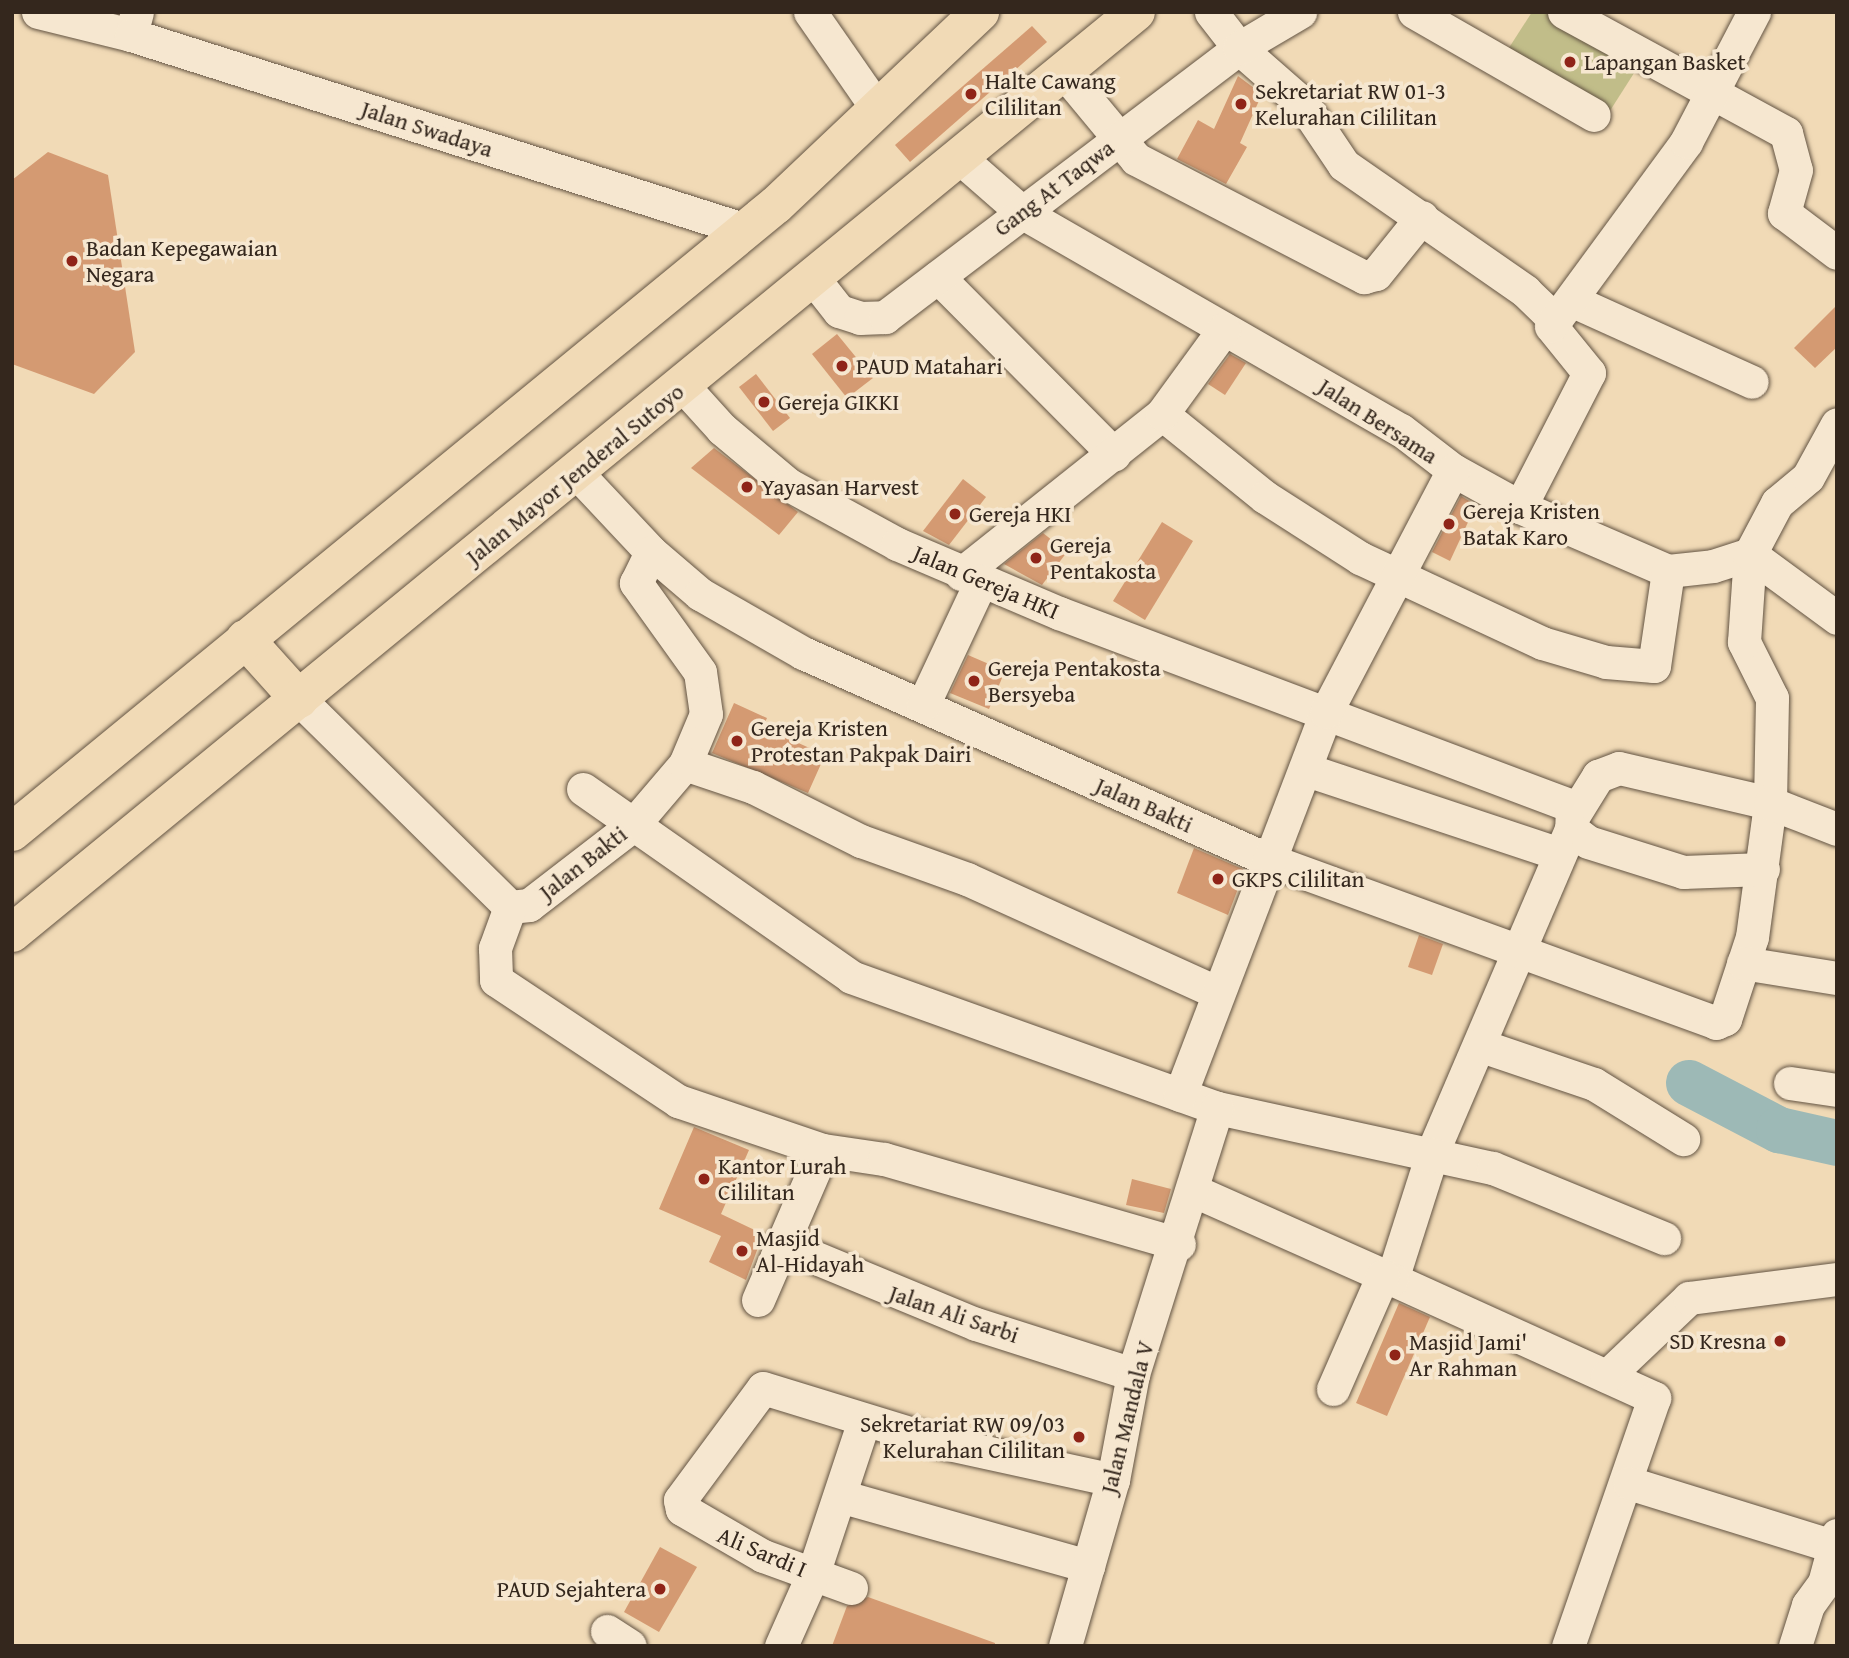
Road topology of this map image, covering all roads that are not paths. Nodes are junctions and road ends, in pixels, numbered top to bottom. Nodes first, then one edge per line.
1 (38, 12) edge
2 (810, 12) edge
3 (979, 12) edge
4 (1136, 12) edge
5 (1211, 12) edge
6 (1300, 12) edge
7 (1414, 12) edge
8 (1564, 12) edge
9 (1754, 12) edge
10 (134, 24) edge
11 (1239, 48) junction
12 (1063, 71) junction
13 (1714, 91) junction
14 (878, 110) junction
15 (1594, 115) dead end
16 (1117, 140) junction
17 (960, 158) junction
18 (1023, 212) junction
19 (1422, 217) junction
20 (746, 230) junction
21 (1837, 253) edge
22 (938, 277) junction
23 (813, 278) junction
24 (1565, 311) junction
25 (1224, 329) junction
26 (1752, 382) dead end
27 (684, 387) junction
28 (1162, 414) junction
29 (1837, 424) edge
30 (1114, 454) junction
31 (1453, 470) junction
32 (576, 472) junction
33 (1520, 507) junction
34 (650, 552) junction
35 (1750, 554) junction
36 (1668, 571) junction
37 (971, 577) junction
38 (1393, 577) junction
39 (1837, 618) edge
40 (245, 639) junction
41 (299, 699) junction
42 (923, 705) junction
43 (1326, 712) junction
44 (685, 764) junction
45 (1307, 769) junction
46 (583, 789) dead end
47 (1770, 803) junction
48 (633, 824) junction
49 (1837, 829) edge
50 (12, 832) edge
51 (1568, 832) junction
52 (1269, 860) junction
53 (1763, 869) junction
54 (510, 907) junction
55 (12, 933) edge
56 (1516, 953) junction
57 (1743, 962) junction
58 (1837, 978) edge
59 (1216, 992) junction
60 (1479, 1045) junction
61 (1790, 1083) dead end
62 (1837, 1090) edge
63 (1180, 1095) junction
64 (1217, 1108) junction
65 (1684, 1139) dead end
66 (824, 1150) junction
67 (1432, 1154) junction
68 (1192, 1190) junction
69 (1664, 1238) dead end
70 (780, 1243) junction
71 (1179, 1244) junction
72 (1388, 1277) junction
73 (1837, 1279) edge
74 (758, 1300) dead end
75 (1133, 1374) junction
76 (1607, 1376) junction
77 (1333, 1389) dead end
78 (863, 1421) junction
79 (1113, 1480) junction
80 (1629, 1483) junction
81 (840, 1496) junction
82 (1834, 1540) edge
83 (1088, 1566) junction
84 (813, 1574) junction
85 (851, 1588) dead end
86 (781, 1646) edge
87 (1065, 1646) edge
88 (1568, 1646) edge
89 (1795, 1646) edge

1 - 10 street, Jalan Swadaya
2 - 14 street
3 - 14 highway
4 - 12 highway, Jalan Mayor Jenderal Sutoyo
5 - 11 street
6 - 11 street, Gang At Taqwa
7 - 15 street
8 - 13 street
9 - 13 street
10 - 20 street, Jalan Swadaya
11 - 16 street, Gang At Taqwa
11 - 19 street
12 - 16 street
12 - 17 highway, Jalan Mayor Jenderal Sutoyo
13 - 21 street
13 - 24 street
14 - 20 highway
16 - 18 street, Gang At Taqwa
16 - 19 street
17 - 18 street, Jalan Bersama
17 - 23 highway, Jalan Mayor Jenderal Sutoyo
18 - 22 street, Gang At Taqwa
18 - 25 street, Jalan Bersama
19 - 24 street
20 - 40 highway
22 - 23 street, Gang At Taqwa
22 - 30 street
23 - 27 highway, Jalan Mayor Jenderal Sutoyo
24 - 26 street
24 - 33 street
25 - 28 street
25 - 31 street, Jalan Bersama
27 - 32 highway, Jalan Mayor Jenderal Sutoyo
27 - 37 street, Jalan Gereja HKI
28 - 30 street
28 - 38 street
29 - 35 street
30 - 37 street
31 - 33 street, Jalan Bersama
31 - 38 street
32 - 34 street, Jalan Bakti
32 - 41 highway, Jalan Mayor Jenderal Sutoyo
33 - 36 street, Jalan Bersama
34 - 42 street, Jalan Bakti
34 - 44 street, Jalan Bakti
35 - 36 street, Jalan Bersama
35 - 39 street
35 - 47 street, Jalan Bakti
36 - 38 street
37 - 42 street
37 - 43 street, Jalan Gereja HKI
38 - 43 street
40 - 41 highway
40 - 50 highway
41 - 54 street, Jalan Bakti
41 - 55 highway, Jalan Mayor Jenderal Sutoyo
42 - 52 street, Jalan Bakti
43 - 45 street
43 - 51 street, Jalan Gereja HKI
44 - 48 street, Jalan Bakti
44 - 59 street
45 - 51 street
45 - 52 street
46 - 48 street
47 - 49 street
47 - 51 street
47 - 53 street, Jalan Bakti
48 - 54 street, Jalan Bakti
48 - 63 street
51 - 53 street
51 - 56 street
52 - 56 street, Jalan Bakti
52 - 59 street
53 - 57 street, Jalan Bakti
54 - 66 street
56 - 57 street, Jalan Bakti
56 - 60 street
57 - 58 street
59 - 63 street
60 - 65 street
60 - 67 street
61 - 62 street
63 - 64 street
64 - 67 street
64 - 68 street, Jalan Mandala V
66 - 70 street
66 - 71 street
67 - 69 street
67 - 72 street
68 - 71 street, Jalan Mandala V
68 - 72 street
70 - 74 street
70 - 75 street, Jalan Ali Sarbi
71 - 75 street, Jalan Mandala V
72 - 76 street
72 - 77 street
73 - 76 street
75 - 79 street, Jalan Mandala V
76 - 80 street
78 - 79 street
78 - 81 street
78 - 84 street, Ali Sardi I
79 - 83 street, Jalan Mandala V
80 - 82 street
80 - 88 street
81 - 83 street
81 - 84 street
82 - 89 street
83 - 87 street, Jalan Mandala V
84 - 85 street, Ali Sardi I
84 - 86 street

